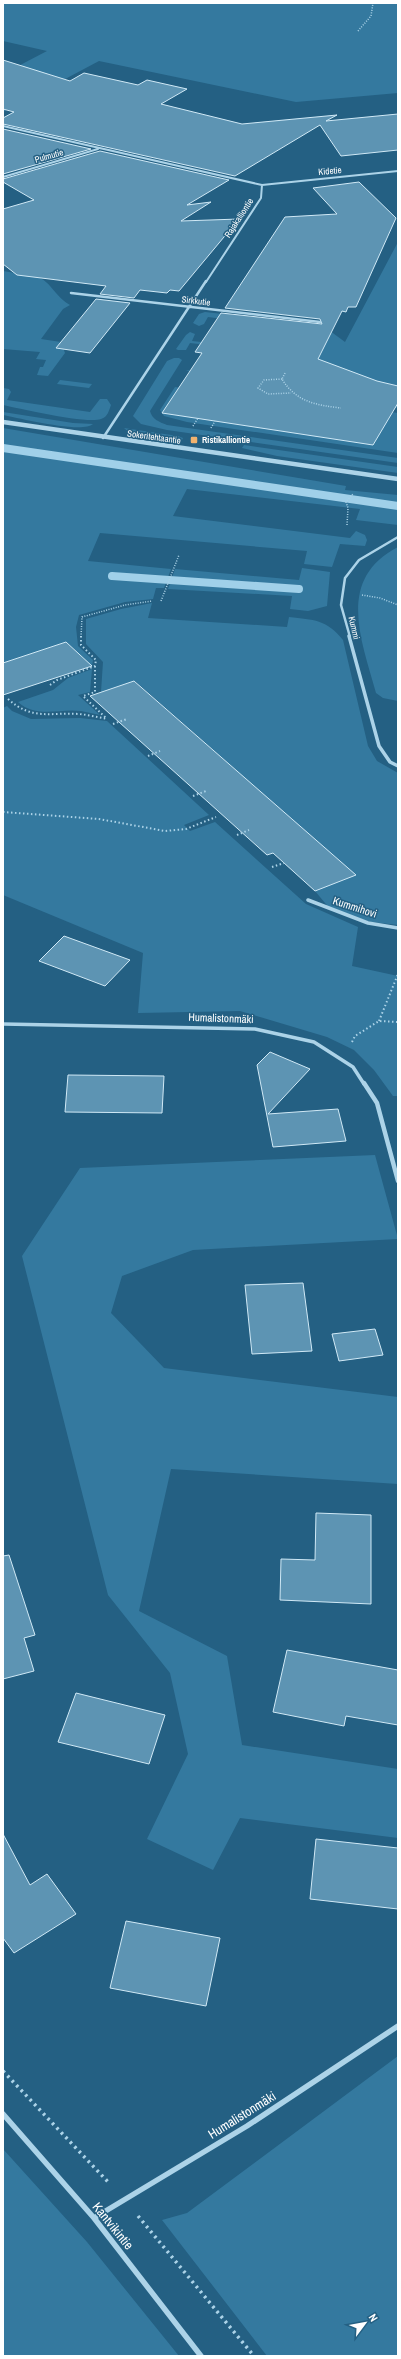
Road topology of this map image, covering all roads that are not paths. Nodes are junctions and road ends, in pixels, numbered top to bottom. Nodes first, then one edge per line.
1 (3, 126) edge
2 (98, 149) junction
3 (398, 172) edge
4 (3, 177) edge
5 (262, 185) junction
6 (71, 293) dead end
7 (190, 307) junction
8 (320, 322) dead end
9 (3, 422) edge
10 (103, 438) junction
11 (398, 479) edge
12 (398, 537) edge
13 (398, 766) edge
14 (308, 900) dead end
15 (398, 928) edge
16 (3, 1024) edge
17 (398, 1181) edge
18 (398, 2026) edge
19 (3, 2114) edge
20 (94, 2218) junction
21 (201, 2356) edge

1 - 2 street, Rajakalliontie
2 - 4 street, Pulmutie
2 - 5 street, Rajakalliontie
3 - 5 street, Kidetie
5 - 7 street, Rajakalliontie
6 - 7 street, Sirkkutie
7 - 8 street, Sirkkutie
7 - 10 street, Rajakalliontie
9 - 10 street, Sokeritehtaantie
10 - 11 street, Sokeritehtaantie
12 - 13 street, Kummi
14 - 15 street, Kummihovi
16 - 17 street, Humalistonmäki
18 - 20 street, Humalistonmäki
19 - 20 street, Kantvikintie
20 - 21 street, Kantvikintie

